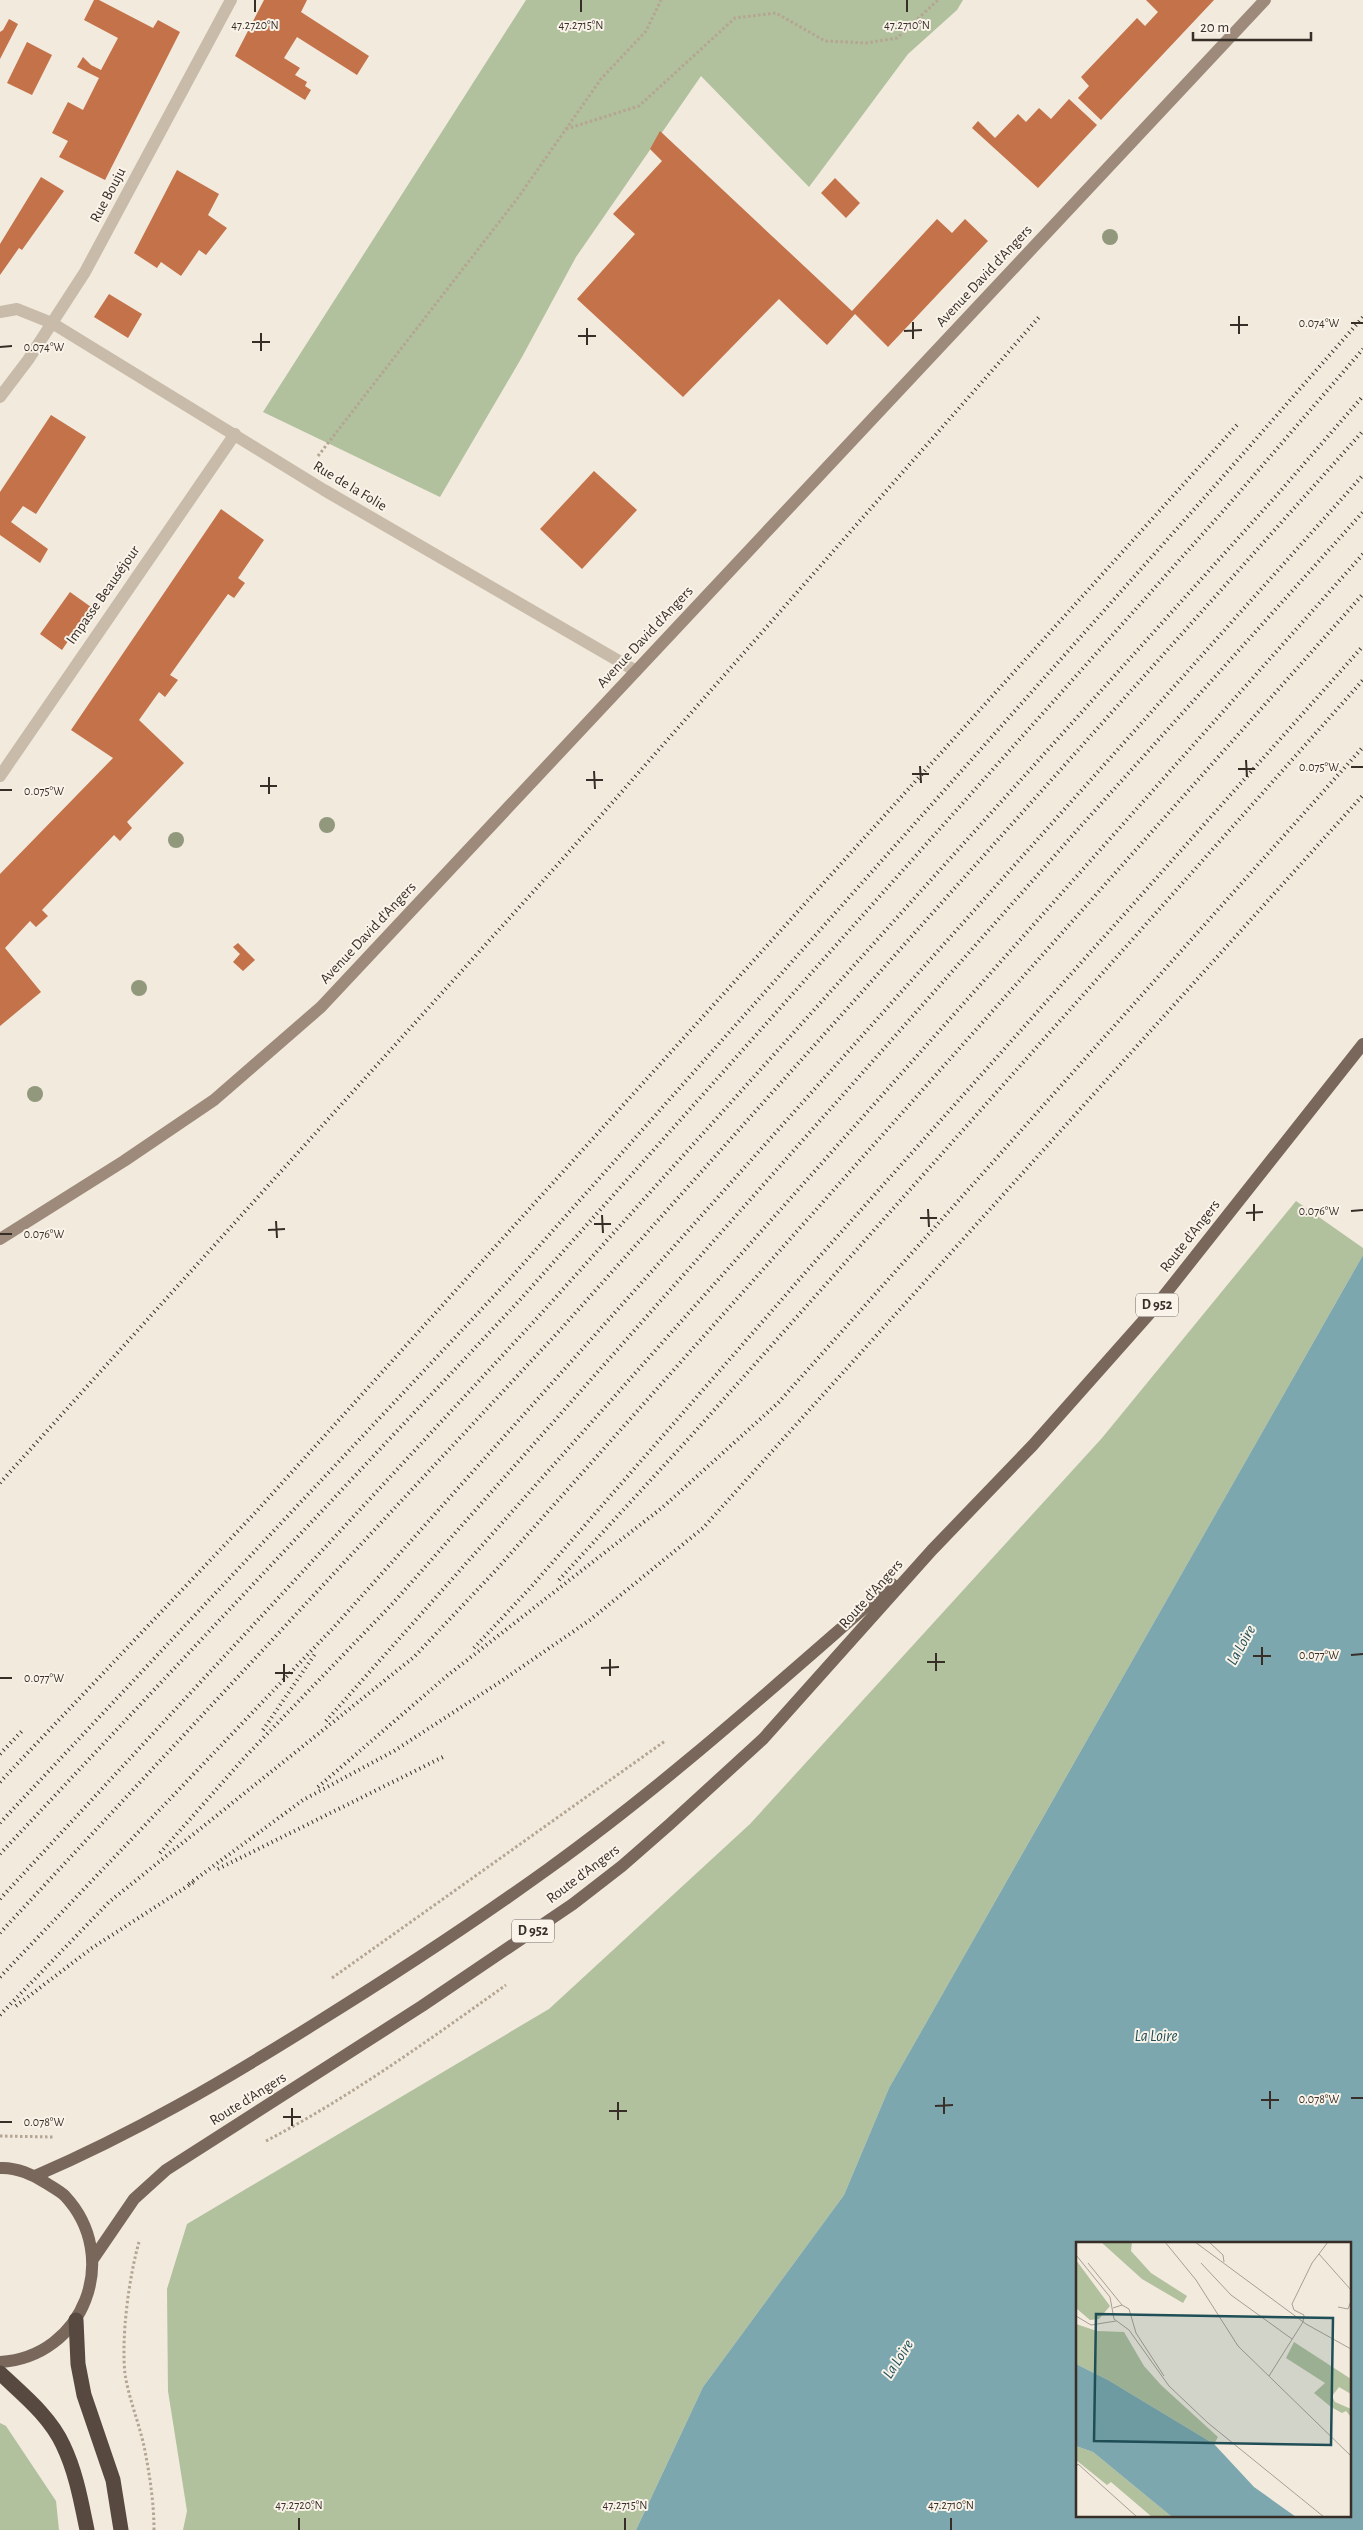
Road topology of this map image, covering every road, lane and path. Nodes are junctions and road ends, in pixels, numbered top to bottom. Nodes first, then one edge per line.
1 (231, 0) edge
2 (661, 0) edge
3 (938, 0) edge
4 (1265, 0) edge
5 (566, 129) junction
6 (0, 312) edge
7 (52, 324) junction
8 (0, 397) edge
9 (235, 434) junction
10 (302, 476) junction
11 (636, 671) junction
12 (0, 776) edge
13 (1363, 1044) edge
14 (0, 1240) edge
15 (932, 1550) junction
16 (666, 1740) dead end
17 (512, 1980) dead end
18 (327, 1982) dead end
19 (0, 2136) edge
20 (54, 2138) dead end
21 (264, 2142) dead end
22 (0, 2168) edge
23 (35, 2176) junction
24 (140, 2240) dead end
25 (93, 2259) junction
26 (76, 2320) junction
27 (0, 2362) edge
28 (0, 2373) edge
29 (87, 2530) edge
30 (121, 2530) edge
31 (154, 2530) edge

1 - 7 street, Rue Bouju
2 - 5 path
3 - 5 path
4 - 11 street, Avenue David d'Angers
5 - 10 path
6 - 7 street, Rue de la Folie
7 - 8 street, Rue Bouju
7 - 9 street, Rue de la Folie
9 - 10 street, Rue de la Folie
9 - 12 street, Impasse Beauséjour
10 - 11 street, Rue de la Folie
11 - 14 street, Avenue David d'Angers
13 - 15 main road, Route d'Angers / D 952
15 - 23 main road, Route d'Angers / D 952
15 - 25 main road, Route d'Angers / D 952
16 - 18 path
17 - 21 path
19 - 20 path
22 - 23 main road
23 - 25 main road
24 - 31 path
25 - 26 main road
26 - 27 main road
26 - 30 highway
28 - 29 highway

